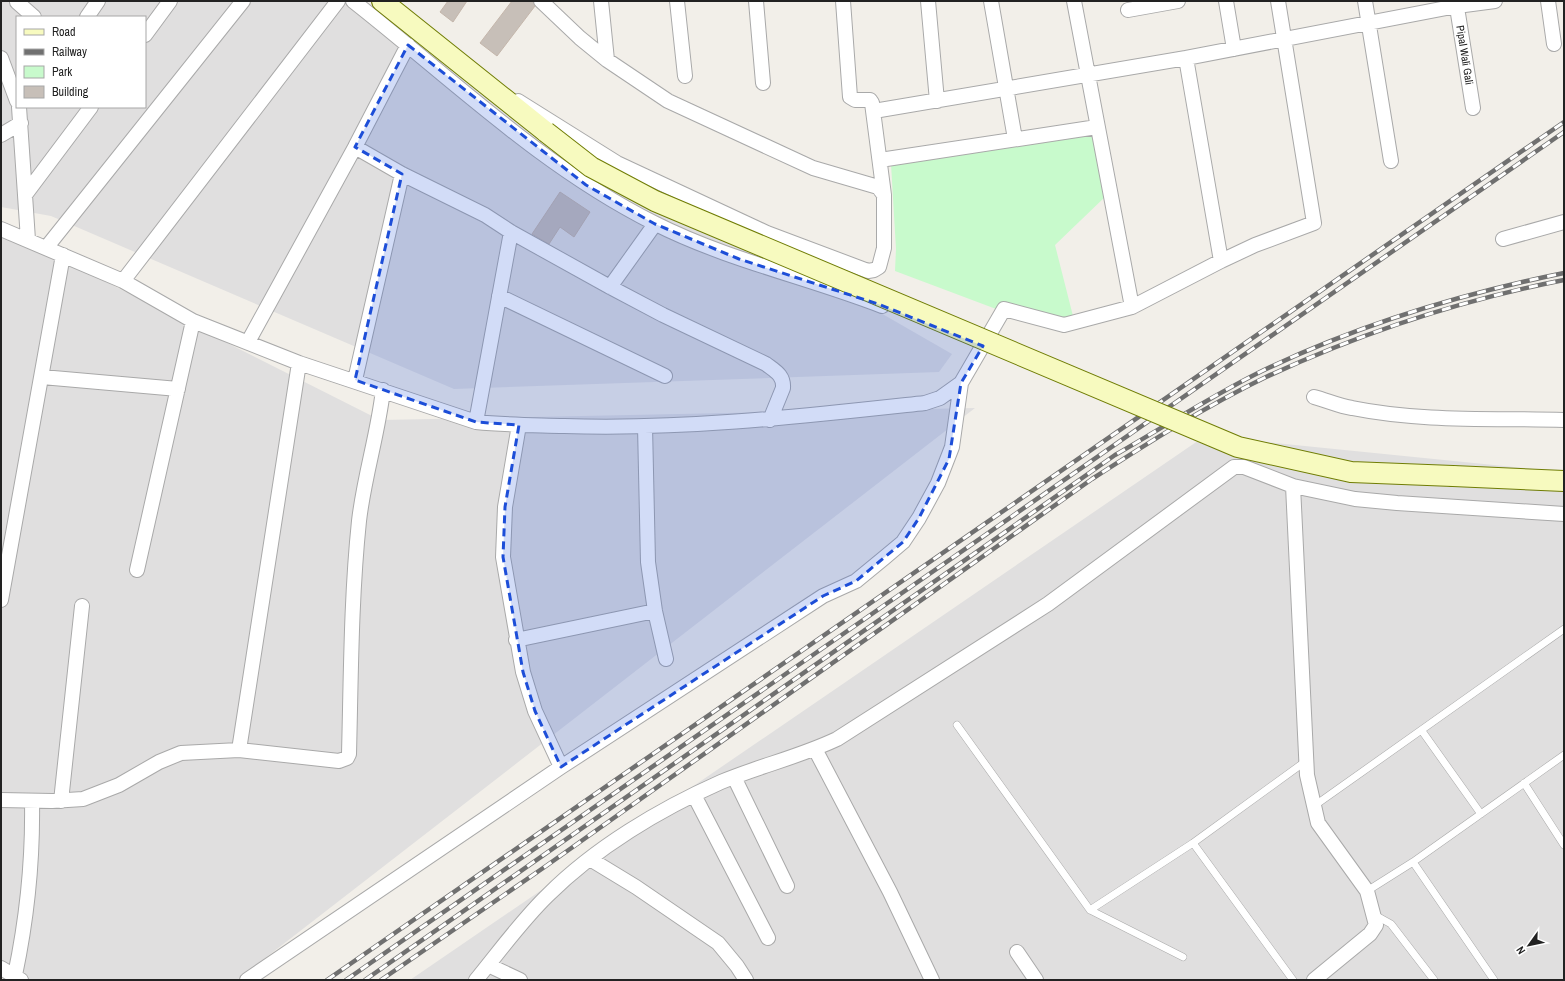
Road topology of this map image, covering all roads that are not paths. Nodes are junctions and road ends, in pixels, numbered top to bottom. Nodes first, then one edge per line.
1 (98, 1) edge
2 (243, 1) edge
3 (338, 1) edge
4 (353, 1) edge
5 (382, 1) edge
6 (541, 1) edge
7 (601, 1) edge
8 (678, 1) edge
9 (756, 1) edge
10 (843, 1) edge
11 (928, 1) edge
12 (991, 1) edge
13 (1074, 1) edge
14 (1178, 1) edge
15 (1226, 1) edge
16 (1278, 1) edge
17 (1366, 1) edge
18 (1495, 1) edge
19 (1548, 1) edge
20 (17, 2) dead end
21 (168, 2) edge
22 (1457, 4) edge
23 (1128, 10) dead end
24 (33, 16) edge
25 (87, 16) edge
26 (1369, 24) junction
27 (146, 34) edge
28 (1284, 40) junction
29 (1554, 44) dead end
30 (408, 45) junction
31 (1234, 49) junction
32 (1, 58) edge
33 (1186, 58) junction
34 (607, 60) junction
35 (1087, 75) junction
36 (684, 76) dead end
37 (483, 82) junction
38 (763, 83) dead end
39 (1006, 89) junction
40 (16, 98) edge
41 (937, 101) junction
42 (19, 108) edge
43 (90, 108) edge
44 (1473, 108) dead end
45 (874, 111) junction
46 (21, 123) junction
47 (1097, 127) junction
48 (1, 135) edge
49 (1015, 139) junction
50 (355, 147) junction
51 (880, 160) junction
52 (1391, 161) dead end
53 (402, 174) junction
54 (884, 195) junction
55 (26, 196) junction
56 (1564, 222) edge
57 (655, 224) junction
58 (1, 229) edge
59 (511, 232) junction
60 (1503, 239) dead end
61 (28, 240) junction
62 (46, 248) junction
63 (63, 255) junction
64 (1221, 261) junction
65 (123, 281) junction
66 (610, 287) junction
67 (499, 296) junction
68 (1132, 307) junction
69 (193, 321) junction
70 (248, 342) junction
71 (983, 346) junction
72 (299, 363) junction
73 (42, 376) junction
74 (665, 376) dead end
75 (355, 380) junction
76 (961, 383) junction
77 (178, 389) junction
78 (383, 390) junction
79 (1314, 396) dead end
80 (770, 420) junction
81 (1564, 420) edge
82 (476, 422) junction
83 (519, 425) junction
84 (645, 426) junction
85 (1564, 481) edge
86 (1293, 486) junction
87 (1564, 514) edge
88 (137, 570) dead end
89 (1, 600) edge
90 (82, 606) dead end
91 (655, 611) junction
92 (1564, 629) edge
93 (516, 640) junction
94 (666, 659) dead end
95 (957, 725) dead end
96 (1422, 731) junction
97 (815, 749) junction
98 (239, 750) junction
99 (1564, 755) edge
100 (1306, 761) junction
101 (561, 767) junction
102 (734, 777) junction
103 (1524, 783) junction
104 (694, 795) junction
105 (1, 800) edge
106 (61, 801) junction
107 (32, 802) junction
108 (1314, 806) junction
109 (1481, 814) junction
110 (1192, 843) junction
111 (1564, 845) edge
112 (590, 859) junction
113 (1413, 862) junction
114 (787, 886) dead end
115 (1367, 891) junction
116 (1090, 910) junction
117 (1373, 914) junction
118 (768, 938) dead end
119 (1017, 952) dead end
120 (1183, 957) dead end
121 (488, 965) junction
122 (1, 968) edge
123 (18, 978) edge
124 (248, 980) edge
125 (476, 980) edge
126 (520, 980) edge
127 (746, 980) edge
128 (932, 980) edge
129 (1036, 980) edge
130 (1293, 980) edge
131 (1314, 980) edge
132 (1434, 980) edge
133 (1494, 980) edge

1 - 25 street
2 - 62 street
3 - 65 street
4 - 30 street
5 - 37 main road
6 - 34 street
7 - 34 street
8 - 36 street
9 - 38 street
10 - 45 street
11 - 41 street
12 - 39 street
13 - 35 street
14 - 23 street
15 - 31 street
16 - 28 street
17 - 26 street
18 - 22 street
19 - 29 street
20 - 24 street
21 - 27 street
22 - 26 street
22 - 44 street, Pipal Wali Gali
26 - 28 street
26 - 52 street
28 - 31 street
28 - 64 street
30 - 50 street
30 - 57 street
31 - 33 street
32 - 40 street
33 - 35 street
33 - 64 street
34 - 54 street
35 - 39 street
35 - 47 street
37 - 54 street
37 - 85 main road, bridge
39 - 41 street
39 - 49 street
41 - 45 street
42 - 46 street
43 - 55 street
45 - 51 street
46 - 48 street
46 - 55 street
47 - 49 street
47 - 68 street
49 - 51 street
50 - 53 street
50 - 70 street
51 - 54 street
53 - 59 street
53 - 75 street
55 - 61 street
56 - 60 street
57 - 66 street
57 - 71 street
58 - 61 street
59 - 66 street
59 - 67 street
61 - 62 street
62 - 63 street
63 - 65 street
63 - 73 street
64 - 68 street
65 - 69 street
66 - 80 street
67 - 74 street
67 - 82 street
68 - 71 street
69 - 70 street
69 - 77 street
70 - 72 street
71 - 76 street
72 - 75 street
72 - 98 street
73 - 77 street
73 - 89 street
75 - 78 street
76 - 80 street
76 - 101 street
77 - 88 street
78 - 82 street
78 - 98 street
79 - 81 street
80 - 84 street
82 - 83 street
83 - 84 street
83 - 93 street
84 - 91 street
86 - 87 street
86 - 97 street
86 - 100 street
90 - 106 street
91 - 93 street
91 - 94 street
92 - 96 lane
93 - 101 street
95 - 116 lane
96 - 108 lane
96 - 109 lane
97 - 102 street
97 - 128 street
98 - 106 street
99 - 103 lane
100 - 108 street
100 - 110 lane
101 - 124 street
102 - 104 street
102 - 114 street
103 - 109 lane
103 - 111 lane
104 - 112 street
104 - 118 street
105 - 107 street
106 - 107 street
107 - 123 street
108 - 115 street
109 - 113 lane
110 - 116 lane
110 - 130 lane
112 - 121 street
112 - 127 street
113 - 115 lane
113 - 133 lane
115 - 117 street
116 - 120 lane
117 - 131 street
117 - 132 lane
119 - 129 street
121 - 125 street
121 - 126 street
122 - 123 street

